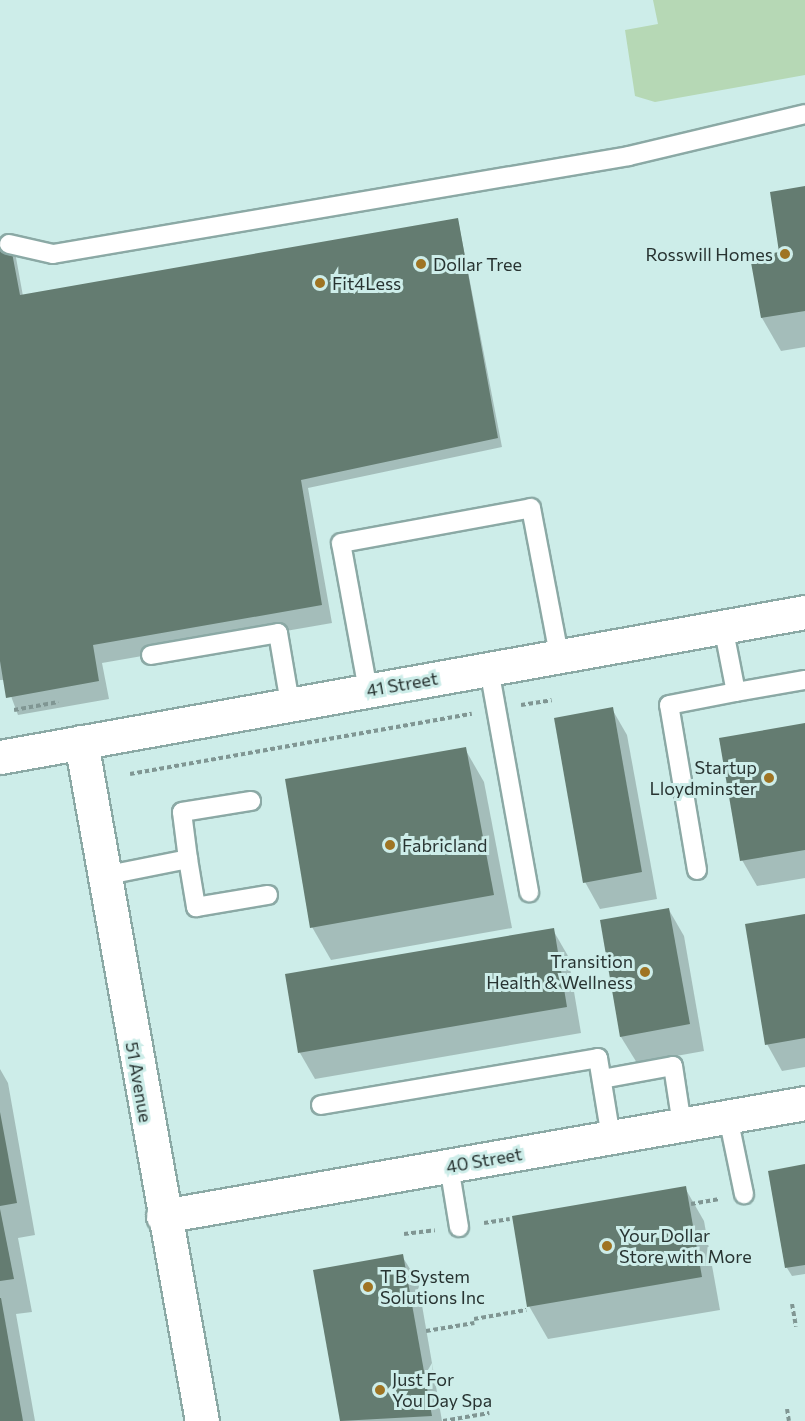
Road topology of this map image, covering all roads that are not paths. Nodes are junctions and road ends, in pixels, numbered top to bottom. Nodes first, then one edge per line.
1 (805, 114) edge
2 (9, 244) dead end
3 (805, 612) edge
4 (723, 626) junction
5 (152, 654) dead end
6 (560, 655) junction
7 (489, 669) junction
8 (805, 680) edge
9 (368, 690) junction
10 (736, 692) junction
11 (290, 703) junction
12 (81, 742) junction
13 (0, 757) edge
14 (251, 801) dead end
15 (188, 859) junction
16 (697, 870) dead end
17 (103, 876) junction
18 (529, 892) dead end
19 (268, 895) dead end
20 (602, 1079) junction
21 (805, 1103) edge
22 (321, 1105) dead end
23 (728, 1117) junction
24 (682, 1125) junction
25 (611, 1137) junction
26 (449, 1166) junction
27 (744, 1194) dead end
28 (163, 1216) junction
29 (459, 1227) dead end
30 (202, 1421) edge

1 - 2 lane
3 - 4 street, 41 Street
4 - 6 street, 41 Street
4 - 10 lane
5 - 11 lane
6 - 7 street, 41 Street
6 - 9 lane
7 - 9 street, 41 Street
7 - 18 lane
8 - 10 lane
9 - 11 street, 41 Street
10 - 16 lane
11 - 12 street, 41 Street
12 - 13 street, 41 Street
12 - 17 street, 51 Avenue
14 - 15 lane
15 - 17 lane
15 - 19 lane
17 - 28 street, 51 Avenue
20 - 22 lane
20 - 24 lane
20 - 25 lane
21 - 23 street, 40 Street
23 - 24 street, 40 Street
23 - 27 lane
24 - 25 street, 40 Street
25 - 26 street, 40 Street
26 - 28 street, 40 Street
26 - 29 lane
28 - 30 street, 51 Avenue

